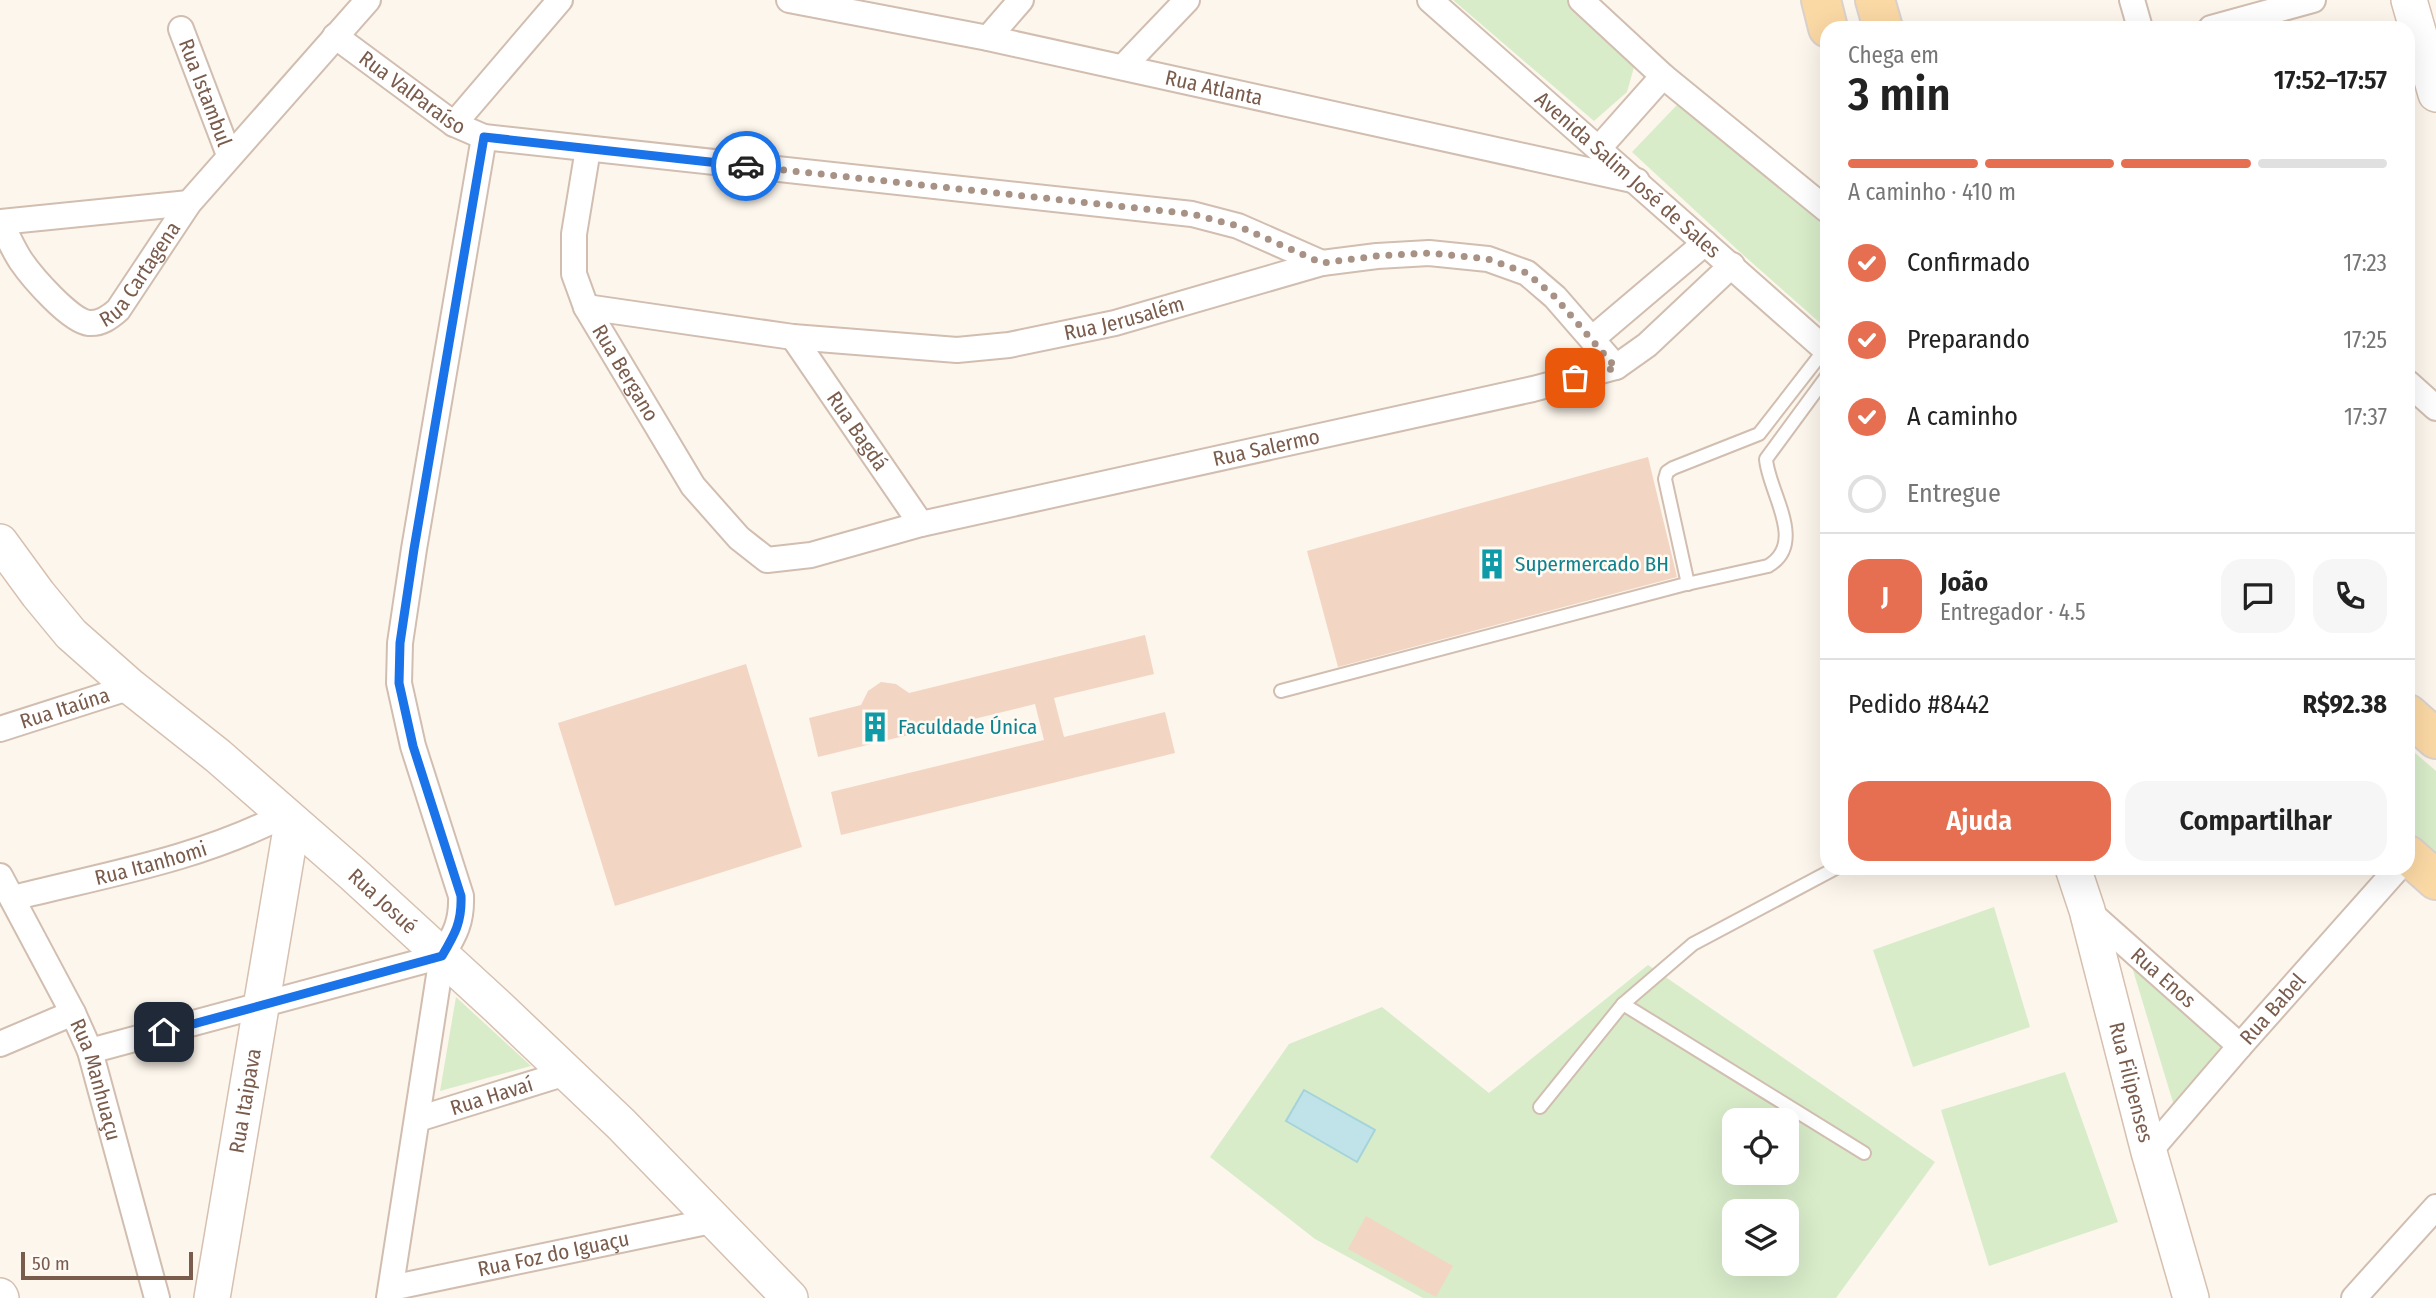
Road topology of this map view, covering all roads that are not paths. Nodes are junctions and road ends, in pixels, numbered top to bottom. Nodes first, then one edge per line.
1 (368, 0) edge
2 (560, 0) edge
3 (789, 0) edge
4 (1021, 0) edge
5 (1187, 0) edge
6 (1430, 0) edge
7 (1581, 0) edge
8 (1821, 0) edge
9 (1875, 0) edge
10 (2132, 0) edge
11 (2313, 0) edge
12 (2409, 0) edge
13 (1826, 21) edge
14 (1881, 21) edge
15 (2138, 21) edge
16 (2236, 21) edge
17 (181, 29) dead end
18 (335, 36) junction
19 (988, 38) junction
20 (1123, 67) junction
21 (1663, 76) junction
22 (2436, 94) edge
23 (454, 124) junction
24 (484, 137) junction
25 (1599, 148) junction
26 (588, 149) junction
27 (229, 155) junction
28 (1637, 181) junction
29 (189, 203) junction
30 (1820, 204) edge
31 (0, 222) edge
32 (1705, 243) junction
33 (1322, 263) junction
34 (1732, 265) junction
35 (586, 307) junction
36 (793, 337) junction
37 (1592, 338) junction
38 (1820, 345) edge
39 (1820, 358) edge
40 (1616, 368) junction
41 (1820, 386) edge
42 (2415, 389) edge
43 (2436, 408) edge
44 (921, 524) junction
45 (2, 548) edge
46 (767, 560) joint
47 (1688, 584) junction
48 (131, 687) junction
49 (1282, 691) dead end
50 (2415, 720) edge
51 (0, 729) edge
52 (2436, 739) edge
53 (288, 819) junction
54 (2415, 862) edge
55 (1823, 875) edge
56 (2075, 875) edge
57 (2392, 875) edge
58 (0, 876) edge
59 (2436, 880) edge
60 (13, 898) junction
61 (2087, 910) junction
62 (442, 956) junction
63 (1623, 1004) junction
64 (262, 1006) junction
65 (73, 1013) junction
66 (0, 1044) edge
67 (2240, 1046) junction
68 (90, 1051) junction
69 (566, 1073) junction
70 (1539, 1107) dead end
71 (418, 1118) junction
72 (2149, 1152) junction
73 (1864, 1153) dead end
74 (2436, 1207) edge
75 (716, 1220) junction
76 (390, 1293) edge
77 (157, 1298) edge
78 (212, 1298) edge
79 (790, 1298) edge
80 (2191, 1298) edge
81 (2354, 1298) edge

1 - 18 street, Rua Cartagena
2 - 23 street
3 - 19 street, Rua Atlanta
4 - 19 street
5 - 20 street
6 - 25 street, Avenida Salim José de Sales
7 - 21 street
8 - 13 main road
9 - 14 main road
10 - 15 street
11 - 16 street
12 - 22 street
17 - 27 street, Rua Istambul
18 - 23 street, Rua ValParaíso
18 - 27 street, Rua Cartagena
19 - 20 street, Rua Atlanta
20 - 28 street, Rua Atlanta
21 - 25 street
21 - 30 street
23 - 24 street, Rua ValParaíso
24 - 26 street, Rua ValParaíso
24 - 62 street
25 - 28 street, Avenida Salim José de Sales
26 - 33 street, Rua ValParaíso
26 - 35 street, Rua Bergano
27 - 29 street, Rua Cartagena
28 - 32 street, Avenida Salim José de Sales
29 - 31 street, Rua Cartagena
29 - 31 street, Rua Cartagena
32 - 34 street, Avenida Salim José de Sales
32 - 37 street
33 - 36 street, Rua Jerusalém
33 - 37 street, Rua Jerusalém
34 - 38 street, Avenida Salim José de Sales
34 - 40 street, Rua Salermo
35 - 36 street, Rua Jerusalém
35 - 46 street, Rua Bergano
36 - 44 street, Rua Bagdá
37 - 40 street, Rua Jerusalém
39 - 47 lane
40 - 44 street, Rua Salermo
41 - 47 lane
42 - 43 street
44 - 46 street, Rua Salermo
45 - 48 street, Rua Josué
47 - 49 lane
48 - 51 street, Rua Itaúna
48 - 53 street, Rua Josué
50 - 52 main road
53 - 60 street, Rua Itanhomi
53 - 62 street, Rua Josué
53 - 64 street, Rua Itaipava
54 - 59 main road
55 - 63 lane
56 - 61 street, Rua Filipenses
57 - 67 street, Rua Babel
58 - 60 street, Rua Manhuaçu
60 - 65 street, Rua Manhuaçu
61 - 67 street, Rua Enos
61 - 72 street, Rua Filipenses
62 - 64 street
62 - 69 street, Rua Josué
62 - 71 street
63 - 70 lane
63 - 73 lane
64 - 68 street
64 - 78 street, Rua Itaipava
65 - 66 street
65 - 68 street, Rua Manhuaçu
67 - 72 street, Rua Babel
68 - 77 street, Rua Manhuaçu
69 - 71 street, Rua Havaí
69 - 75 street, Rua Josué
71 - 76 street
72 - 80 street, Rua Filipenses
74 - 81 street
75 - 76 street, Rua Foz do Iguaçu
75 - 79 street, Rua Josué

